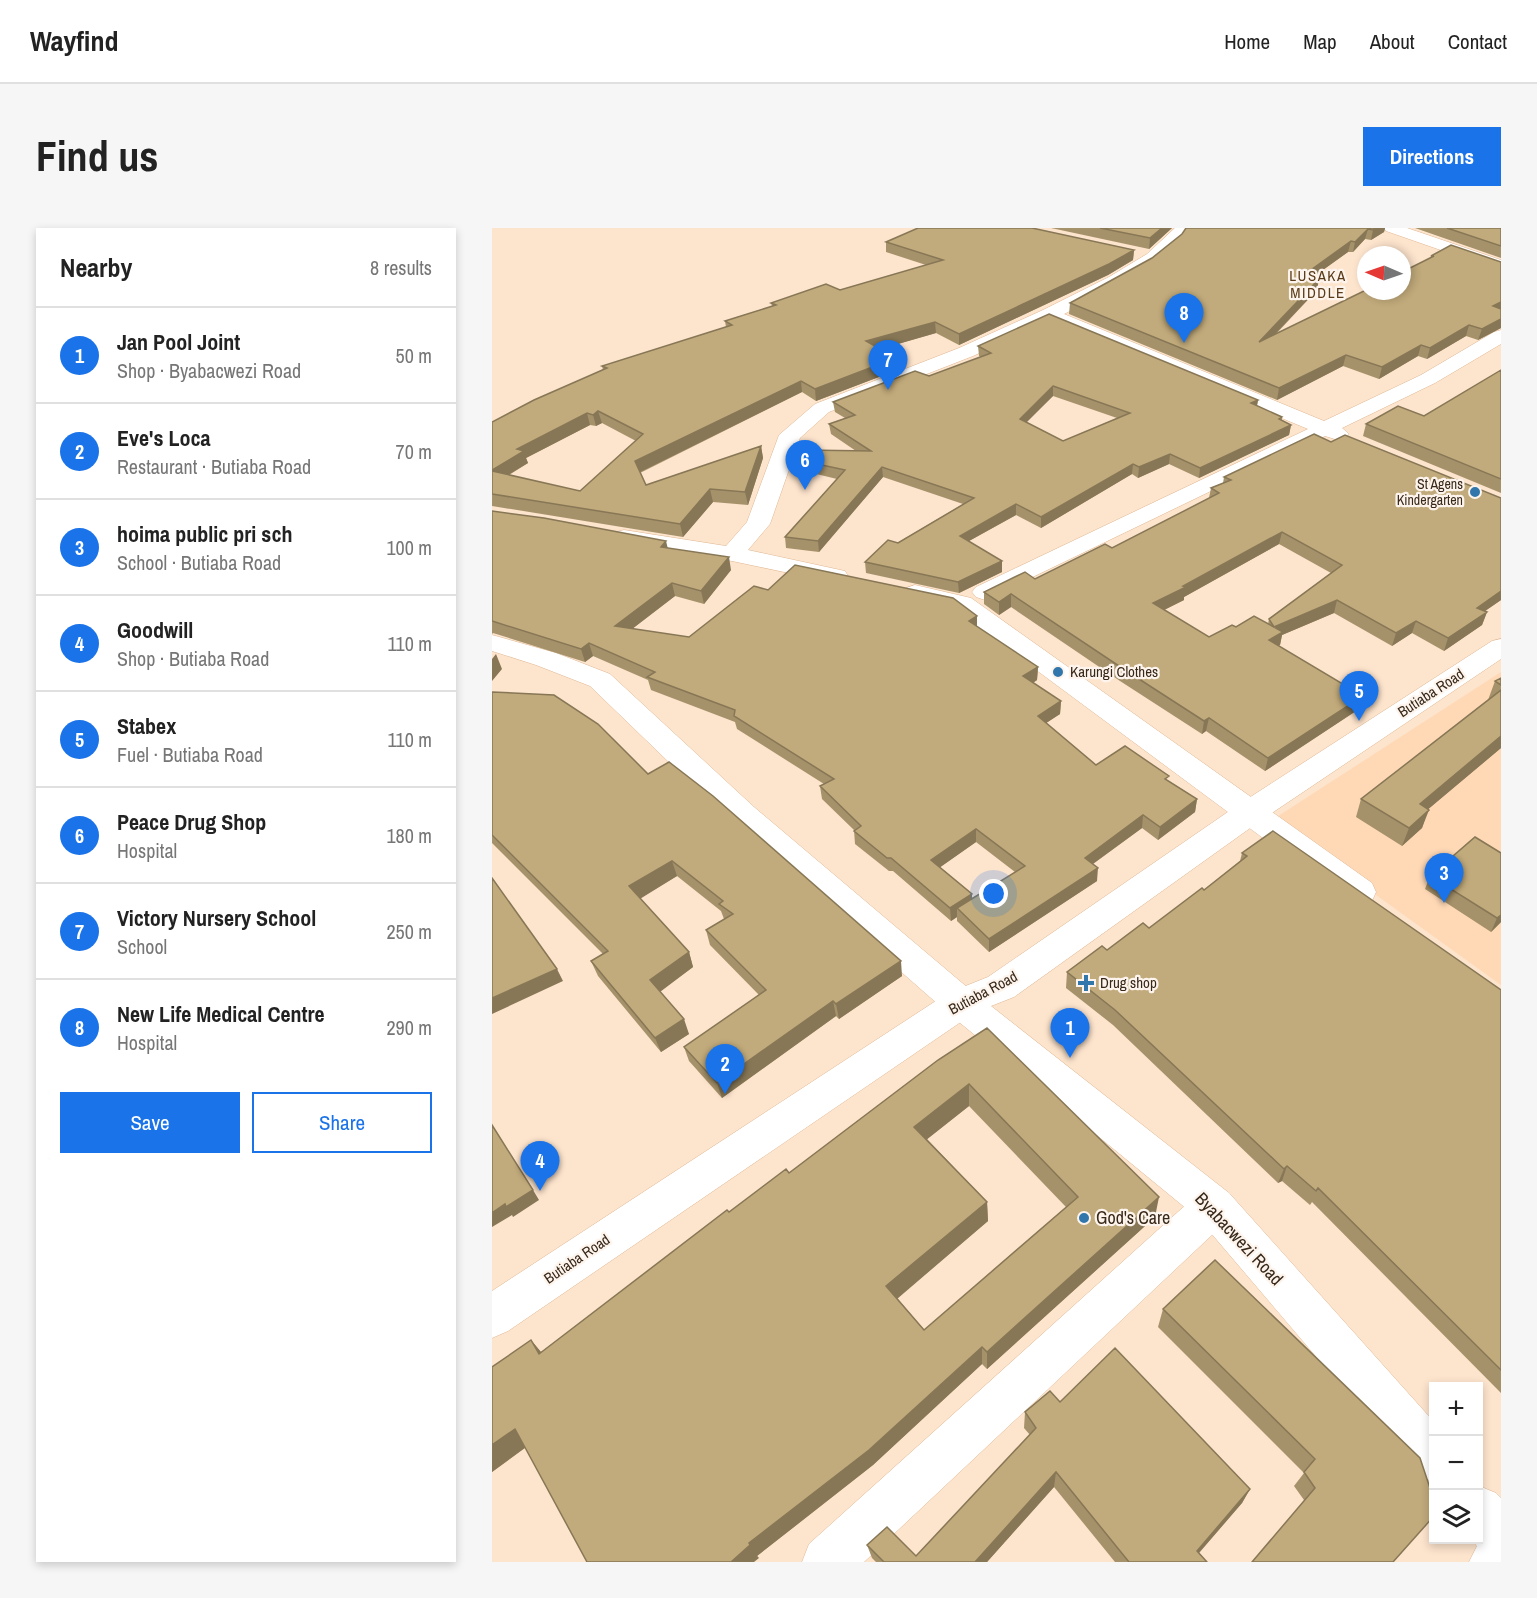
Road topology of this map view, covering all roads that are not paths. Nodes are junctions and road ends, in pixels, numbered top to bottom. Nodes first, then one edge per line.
1 (1185, 228) edge
2 (1392, 228) edge
3 (1131, 252) edge
4 (1153, 257) junction
5 (1501, 266) edge
6 (1049, 314) junction
7 (1501, 336) edge
8 (1324, 428) junction
9 (1357, 442) edge
10 (603, 532) edge
11 (732, 554) junction
12 (858, 581) edge
13 (893, 588) edge
14 (962, 603) junction
15 (492, 643) edge
16 (1501, 646) edge
17 (1249, 813) junction
18 (1385, 909) edge
19 (961, 1003) junction
20 (1214, 1206) junction
21 (492, 1316) edge
22 (1429, 1452) edge
23 (1483, 1515) edge
24 (1501, 1536) edge
25 (1501, 1552) edge
26 (827, 1562) edge
27 (1494, 1562) edge

1 - 4 street
2 - 5 street
3 - 4 street
4 - 6 street
6 - 8 street
6 - 11 street
7 - 8 street
8 - 9 street
8 - 14 street
10 - 11 street
11 - 12 street
13 - 14 street
14 - 17 street
15 - 19 street, Byabacwezi Road
16 - 17 street, Butiaba Road
17 - 18 street
17 - 19 street, Butiaba Road
19 - 20 street, Byabacwezi Road
19 - 21 street, Butiaba Road
20 - 22 street, Byabacwezi Road
20 - 26 street
23 - 24 street
25 - 27 street

